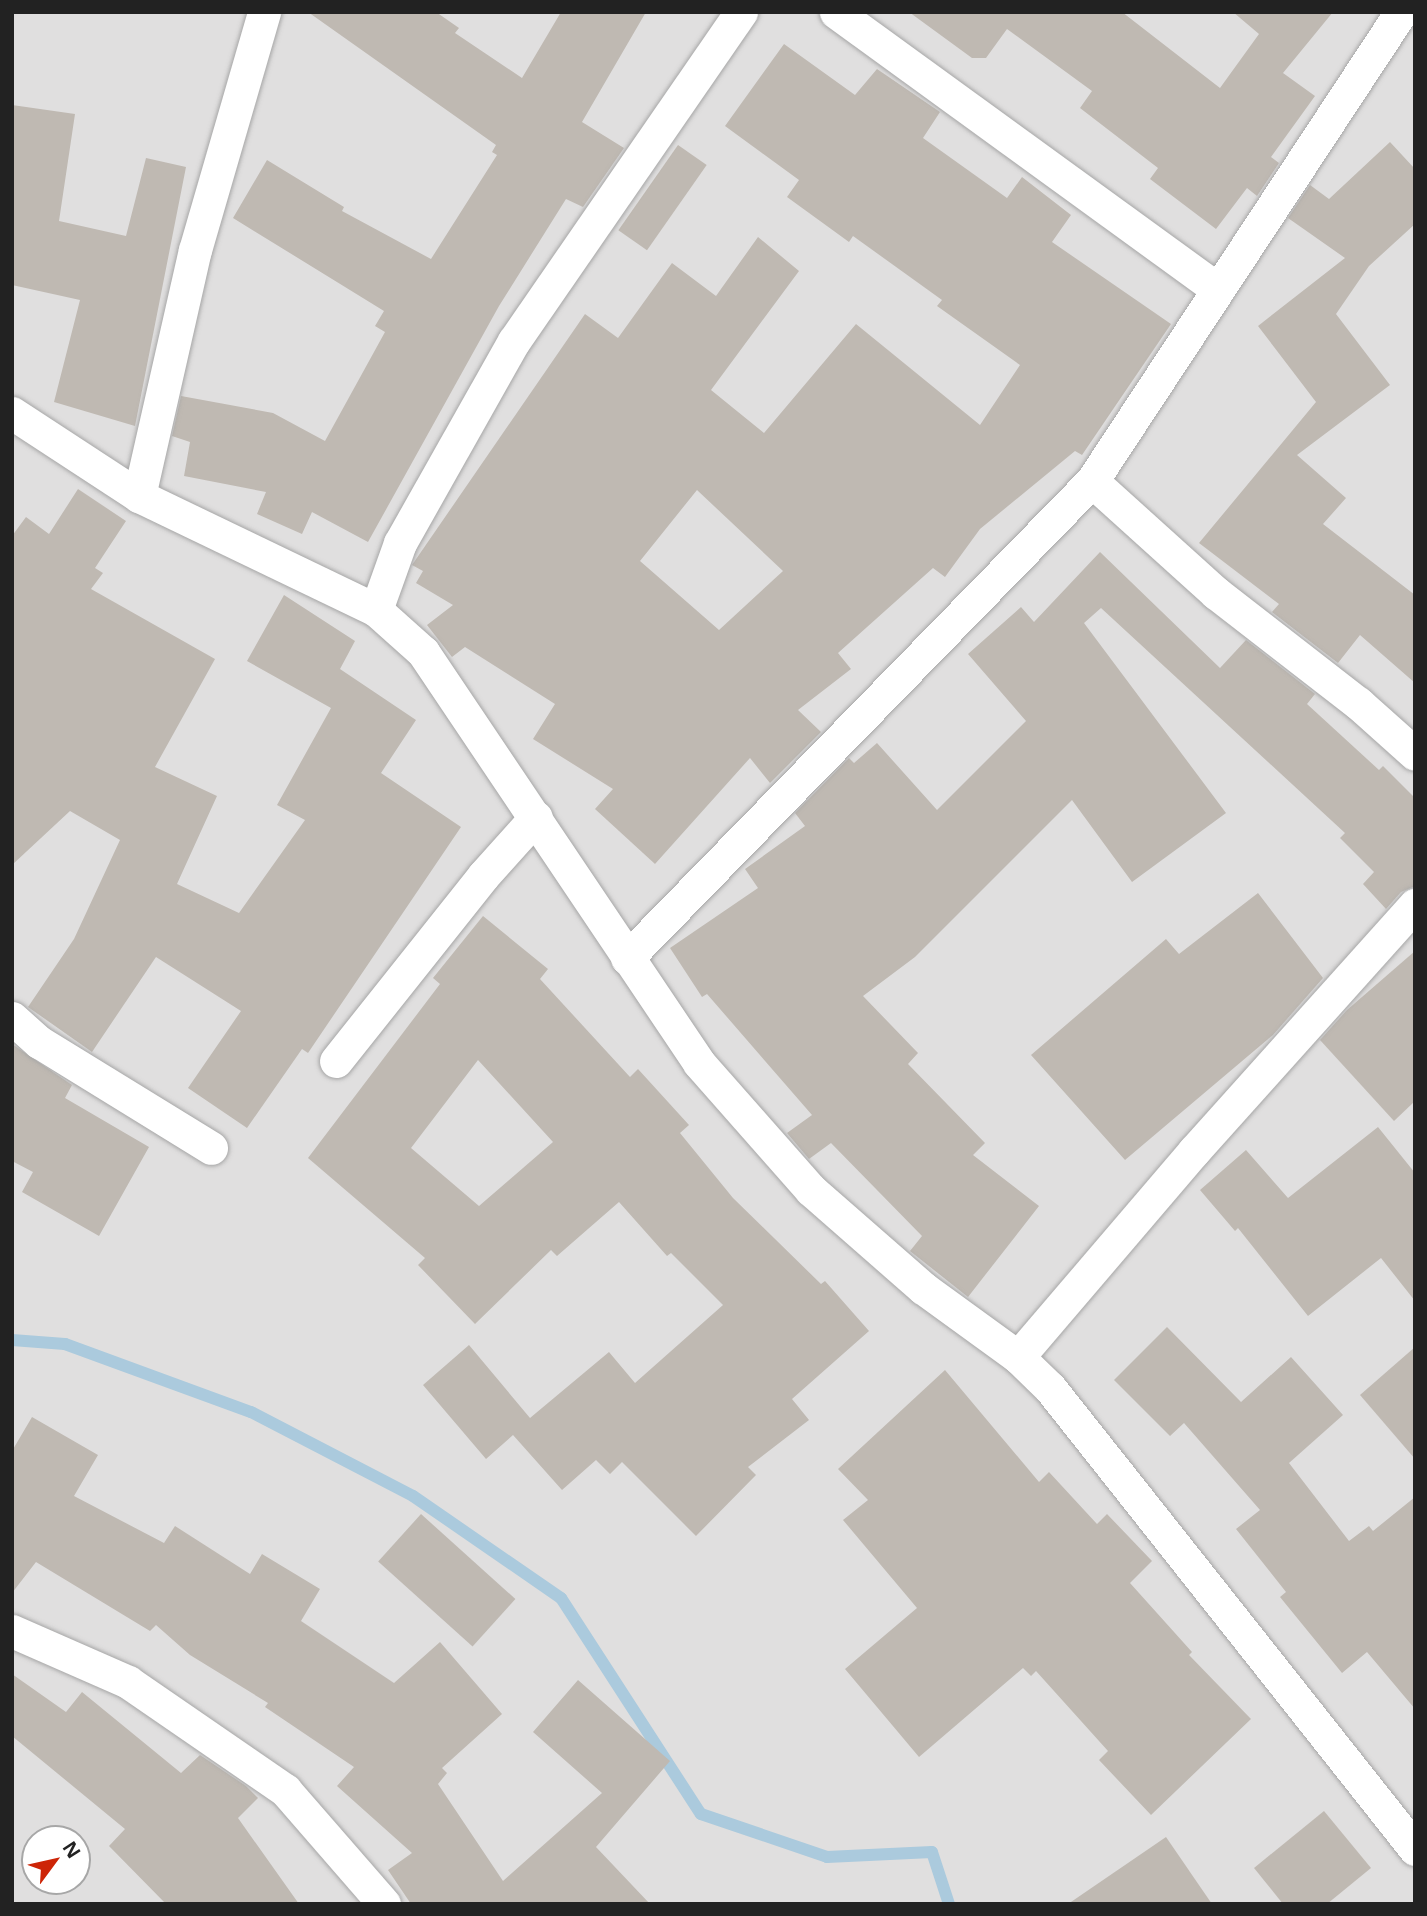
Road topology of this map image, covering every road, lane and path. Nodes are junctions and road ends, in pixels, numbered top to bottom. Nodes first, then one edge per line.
1 (741, 12) edge
2 (836, 12) edge
3 (1401, 12) edge
4 (254, 16) edge
5 (1218, 290) junction
6 (12, 413) edge
7 (1092, 481) junction
8 (139, 496) junction
9 (376, 610) junction
10 (1415, 754) edge
11 (536, 817) junction
12 (1415, 905) edge
13 (627, 958) junction
14 (12, 1018) edge
15 (337, 1061) dead end
16 (211, 1148) dead end
17 (1018, 1357) junction
18 (12, 1631) edge
19 (1409, 1829) edge
20 (384, 1904) edge

1 - 9 street
2 - 5 street
3 - 5 street
4 - 8 street
5 - 7 street
6 - 8 street
7 - 10 street
7 - 13 street
8 - 9 street
9 - 11 street
11 - 13 street
11 - 15 street
12 - 17 street
13 - 17 street
14 - 16 street
17 - 19 street
18 - 20 street

